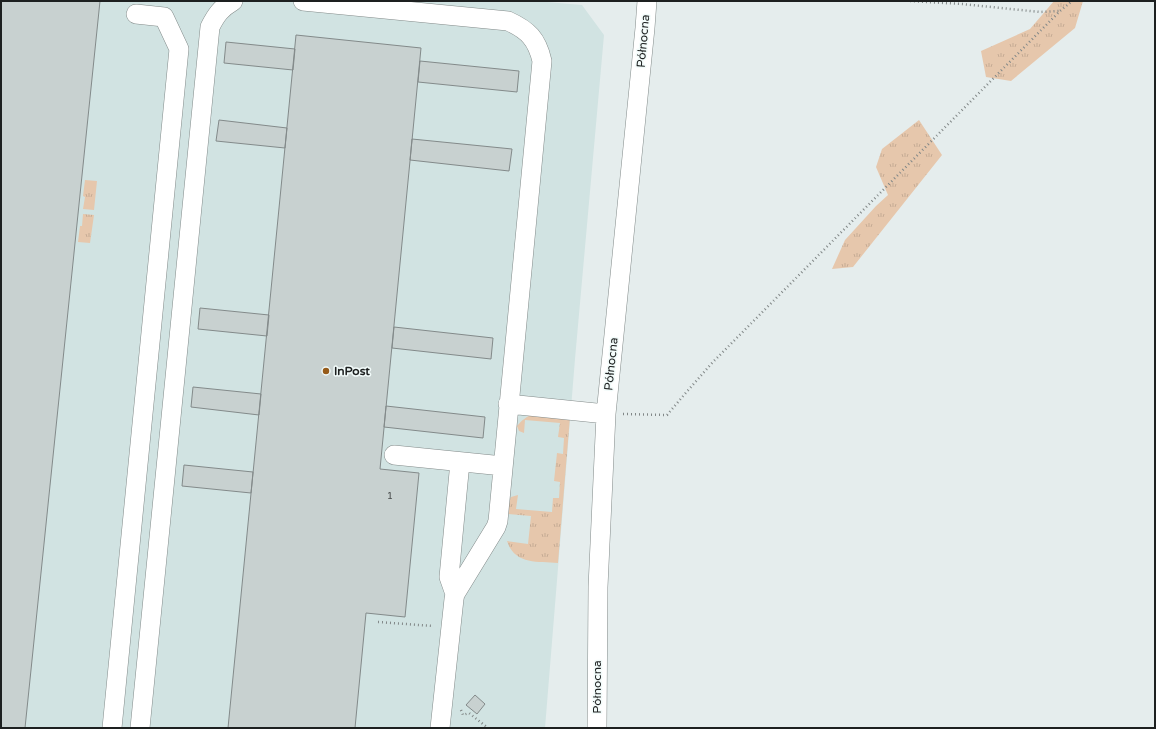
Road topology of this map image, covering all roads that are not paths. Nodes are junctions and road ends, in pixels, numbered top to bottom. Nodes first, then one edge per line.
1 (233, 1) edge
2 (303, 1) edge
3 (647, 1) edge
4 (136, 14) dead end
5 (508, 404) junction
6 (606, 414) junction
7 (394, 455) dead end
8 (460, 462) junction
9 (503, 466) junction
10 (456, 594) junction
11 (112, 728) edge
12 (140, 728) edge
13 (440, 728) edge
14 (597, 728) edge

1 - 12 street
2 - 5 street
3 - 6 street, Północna
4 - 11 street
5 - 6 street
5 - 9 street
6 - 14 street, Północna
7 - 8 street
8 - 9 street
8 - 10 street
9 - 10 street
10 - 13 street

